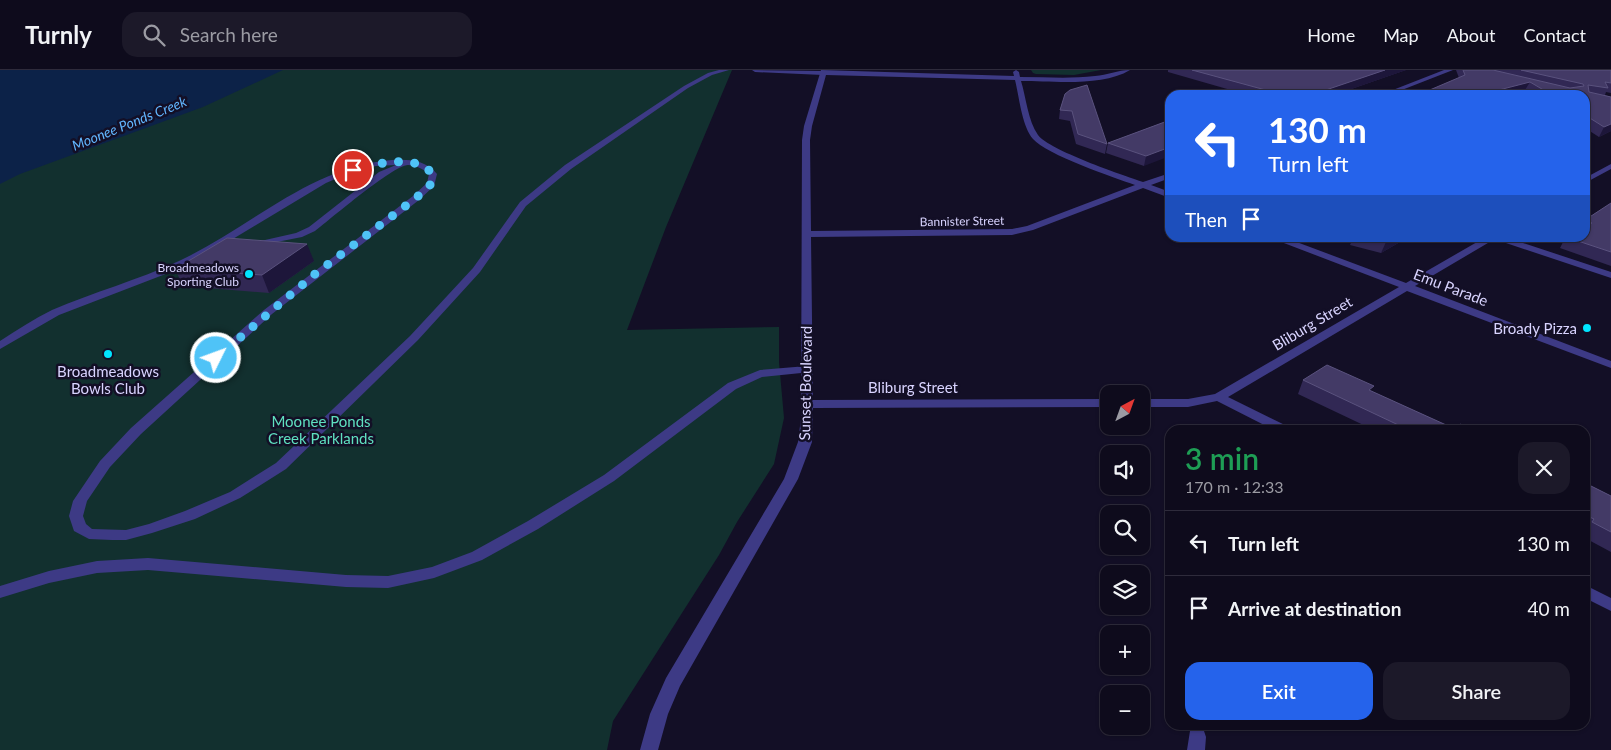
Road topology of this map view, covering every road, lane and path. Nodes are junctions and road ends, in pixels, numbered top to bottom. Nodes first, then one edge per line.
1 (726, 70) edge
2 (755, 70) edge
3 (1016, 70) edge
4 (1127, 70) edge
5 (1450, 70) edge
6 (824, 71) edge
7 (1018, 79) junction
8 (1396, 90) edge
9 (409, 163) junction
10 (1611, 166) edge
11 (1165, 177) edge
12 (1590, 178) edge
13 (1143, 185) junction
14 (1165, 193) edge
15 (805, 234) junction
16 (1290, 242) edge
17 (1483, 242) edge
18 (1512, 242) edge
19 (245, 247) edge
20 (227, 250) edge
21 (201, 254) junction
22 (1611, 275) edge
23 (1406, 286) junction
24 (0, 346) edge
25 (1611, 365) edge
26 (807, 370) junction
27 (1219, 397) junction
28 (1100, 403) edge
29 (1150, 403) edge
30 (806, 404) junction
31 (1274, 425) edge
32 (0, 592) edge
33 (1590, 594) edge
34 (1611, 605) edge
35 (649, 750) edge

1 - 9 street
2 - 6 street
3 - 7 street
4 - 7 street
5 - 8 street
6 - 7 street
6 - 15 street, Sunset Boulevard
7 - 13 street
9 - 19 street
9 - 21 street
10 - 12 street
11 - 13 street, Bannister Street
13 - 14 street
13 - 15 street, Bannister Street
15 - 26 street, Sunset Boulevard
16 - 23 street, Emu Parade
17 - 23 street, Bliburg Street
18 - 22 street
20 - 21 street
21 - 24 street
23 - 25 street, Emu Parade
23 - 27 street, Bliburg Street
26 - 30 street, Sunset Boulevard
26 - 32 street
27 - 29 street, Bliburg Street
27 - 31 street
28 - 30 street, Bliburg Street
30 - 35 street, Sunset Boulevard
33 - 34 street

